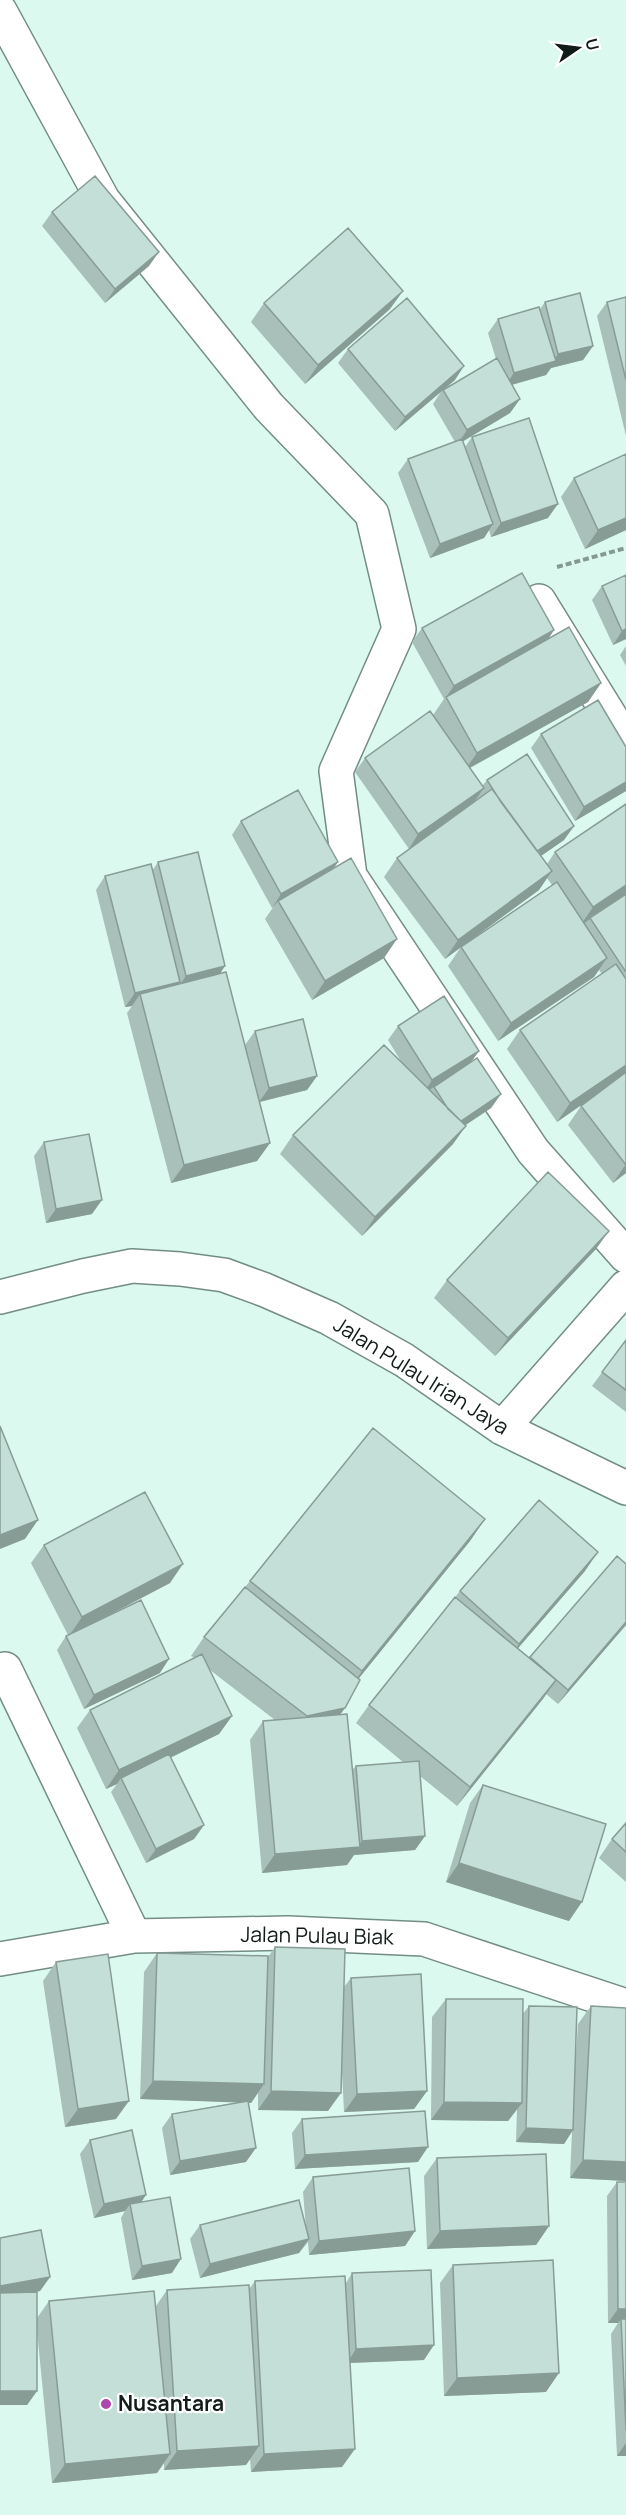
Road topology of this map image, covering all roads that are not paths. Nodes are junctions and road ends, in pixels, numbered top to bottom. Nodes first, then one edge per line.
1 (0, 11) edge
2 (539, 601) edge
3 (626, 742) edge
4 (626, 1256) edge
5 (626, 1287) edge
6 (0, 1297) edge
7 (502, 1428) junction
8 (626, 1488) edge
9 (5, 1669) dead end
10 (134, 1936) junction
11 (0, 1959) edge
12 (626, 2006) edge

1 - 4 street
2 - 3 street
5 - 7 street
6 - 7 street, Jalan Pulau Irian Jaya
7 - 8 street, Jalan Pulau Irian Jaya
9 - 10 street
10 - 11 street, Jalan Pulau Biak
10 - 12 street, Jalan Pulau Biak

